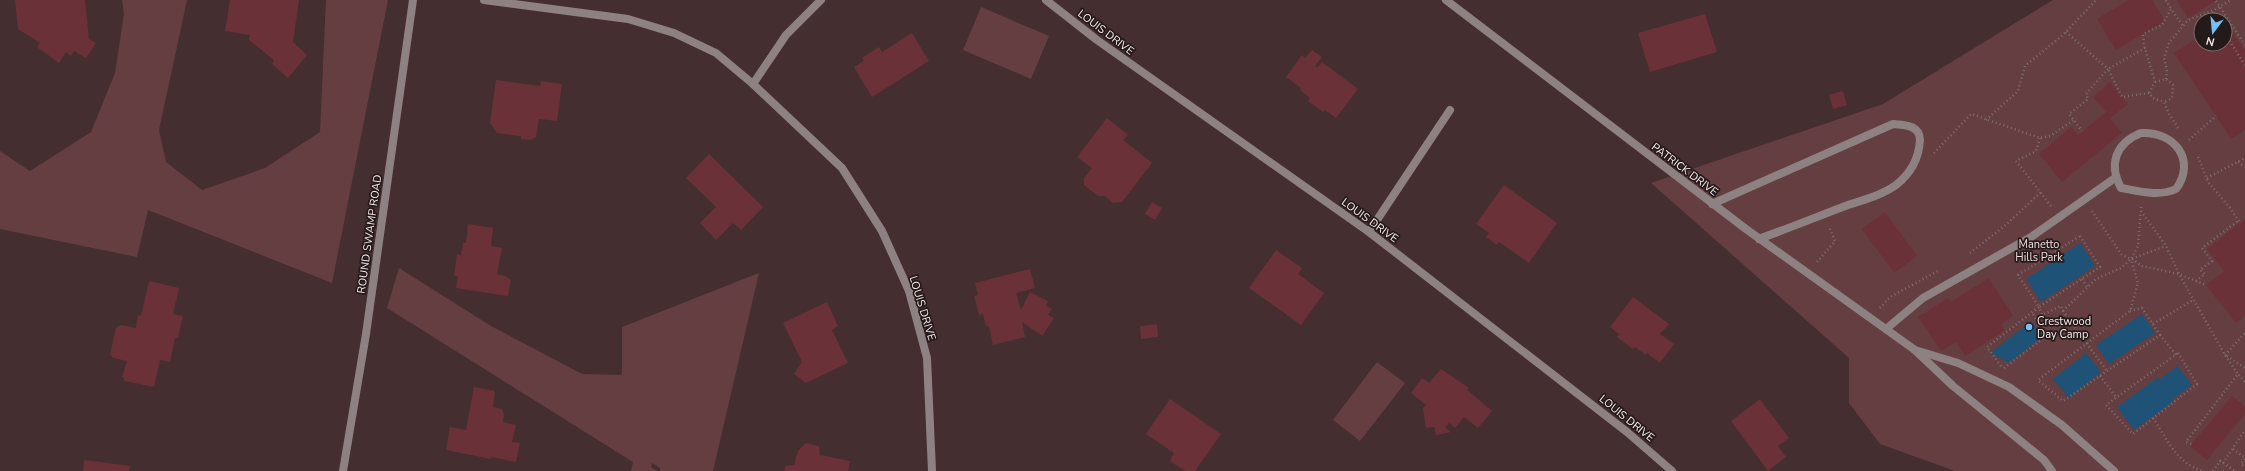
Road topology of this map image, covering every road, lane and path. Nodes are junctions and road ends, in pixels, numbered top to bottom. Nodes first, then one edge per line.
1 (413, 0) edge
2 (484, 0) edge
3 (820, 0) edge
4 (1046, 0) edge
5 (1446, 0) edge
6 (2096, 0) edge
7 (2166, 0) edge
8 (2231, 0) edge
9 (2216, 1) edge
10 (2220, 7) junction
11 (2171, 9) junction
12 (2214, 10) joint
13 (2183, 26) junction
14 (2066, 32) junction
15 (2143, 34) dead end
16 (2245, 45) edge
17 (2233, 46) edge
18 (2145, 48) dead end
19 (2245, 65) edge
20 (2108, 69) junction
21 (2166, 79) junction
22 (2155, 82) dead end
23 (753, 84) junction
24 (2149, 94) dead end
25 (2164, 102) dead end
26 (1450, 110) dead end
27 (2216, 116) dead end
28 (1986, 120) junction
29 (2074, 120) junction
30 (2082, 131) dead end
31 (2040, 138) junction
32 (2187, 141) dead end
33 (1931, 155) dead end
34 (2245, 158) edge
35 (2238, 162) junction
36 (2245, 168) edge
37 (2116, 178) junction
38 (2207, 178) dead end
39 (2142, 190) junction
40 (2041, 192) junction
41 (1712, 204) junction
42 (2091, 210) dead end
43 (2141, 211) junction
44 (2060, 216) junction
45 (2238, 220) dead end
46 (1369, 232) junction
47 (1760, 239) junction
48 (2166, 246) junction
49 (1968, 254) dead end
50 (2131, 259) junction
51 (1942, 268) dead end
52 (2179, 274) junction
53 (2082, 279) junction
54 (2196, 281) junction
55 (2206, 285) dead end
56 (2087, 287) junction
57 (2193, 300) junction
58 (2039, 307) junction
59 (2063, 311) junction
60 (2130, 311) junction
61 (2032, 312) junction
62 (1871, 317) junction
63 (2152, 324) junction
64 (1886, 329) junction
65 (2245, 333) edge
66 (2160, 335) junction
67 (2086, 344) junction
68 (1915, 350) junction
69 (2176, 355) junction
70 (2225, 355) junction
71 (2245, 368) edge
72 (2107, 371) junction
73 (2238, 374) junction
74 (2100, 376) junction
75 (2245, 382) edge
76 (2116, 397) junction
77 (2153, 418) junction
78 (2244, 432) edge
79 (2192, 444) dead end
80 (2233, 449) junction
81 (2245, 458) edge
82 (2223, 463) junction
83 (2245, 467) edge
84 (343, 471) edge
85 (932, 471) edge
86 (1672, 471) edge
87 (2052, 471) edge
88 (2114, 471) edge
89 (2203, 471) edge
90 (2213, 471) edge
91 (2235, 471) edge

1 - 84 street, ROUND SWAMP ROAD
2 - 23 street, LOUIS DRIVE
3 - 23 street
4 - 46 street, LOUIS DRIVE
5 - 41 street, PATRICK DRIVE
6 - 14 path
7 - 11 path
8 - 10 path
9 - 10 path
10 - 12 path
10 - 16 path
11 - 13 path
11 - 15 path
12 - 13 path
13 - 21 path
14 - 20 path
14 - 28 path
17 - 19 path
18 - 20 path
20 - 24 path
20 - 29 path
21 - 22 path
21 - 25 path
23 - 85 street, LOUIS DRIVE
26 - 46 street
27 - 32 path
28 - 31 path
28 - 33 path
29 - 30 path
29 - 31 path
31 - 40 path
34 - 35 path
35 - 36 path
35 - 38 path
37 - 39 street
37 - 39 street
37 - 44 street
39 - 43 path
40 - 44 path
40 - 49 path
41 - 47 street, PATRICK DRIVE
41 - 47 street
42 - 50 path
43 - 48 path
43 - 50 path
44 - 64 street
45 - 54 path
46 - 86 street, LOUIS DRIVE
47 - 62 street, PATRICK DRIVE
48 - 50 path
48 - 52 path
50 - 52 path
50 - 56 path
50 - 60 path
51 - 62 path
52 - 54 path
52 - 57 path
53 - 56 path
53 - 58 path
53 - 58 path
54 - 55 path
56 - 59 path
57 - 63 path
57 - 70 path
58 - 59 path
58 - 61 path
59 - 67 path
60 - 63 path
60 - 67 path
61 - 61 path
62 - 64 street, PATRICK DRIVE
63 - 66 path
64 - 68 street, PATRICK DRIVE
65 - 70 path
66 - 69 path
66 - 72 path
67 - 72 path
67 - 74 path
68 - 87 street
68 - 88 street
69 - 76 path
69 - 77 path
70 - 71 path
70 - 73 path
72 - 74 path
73 - 75 path
73 - 79 path
74 - 76 path
76 - 77 path
77 - 89 path
78 - 80 path
80 - 81 path
80 - 82 path
81 - 83 path
82 - 90 path
82 - 91 path

